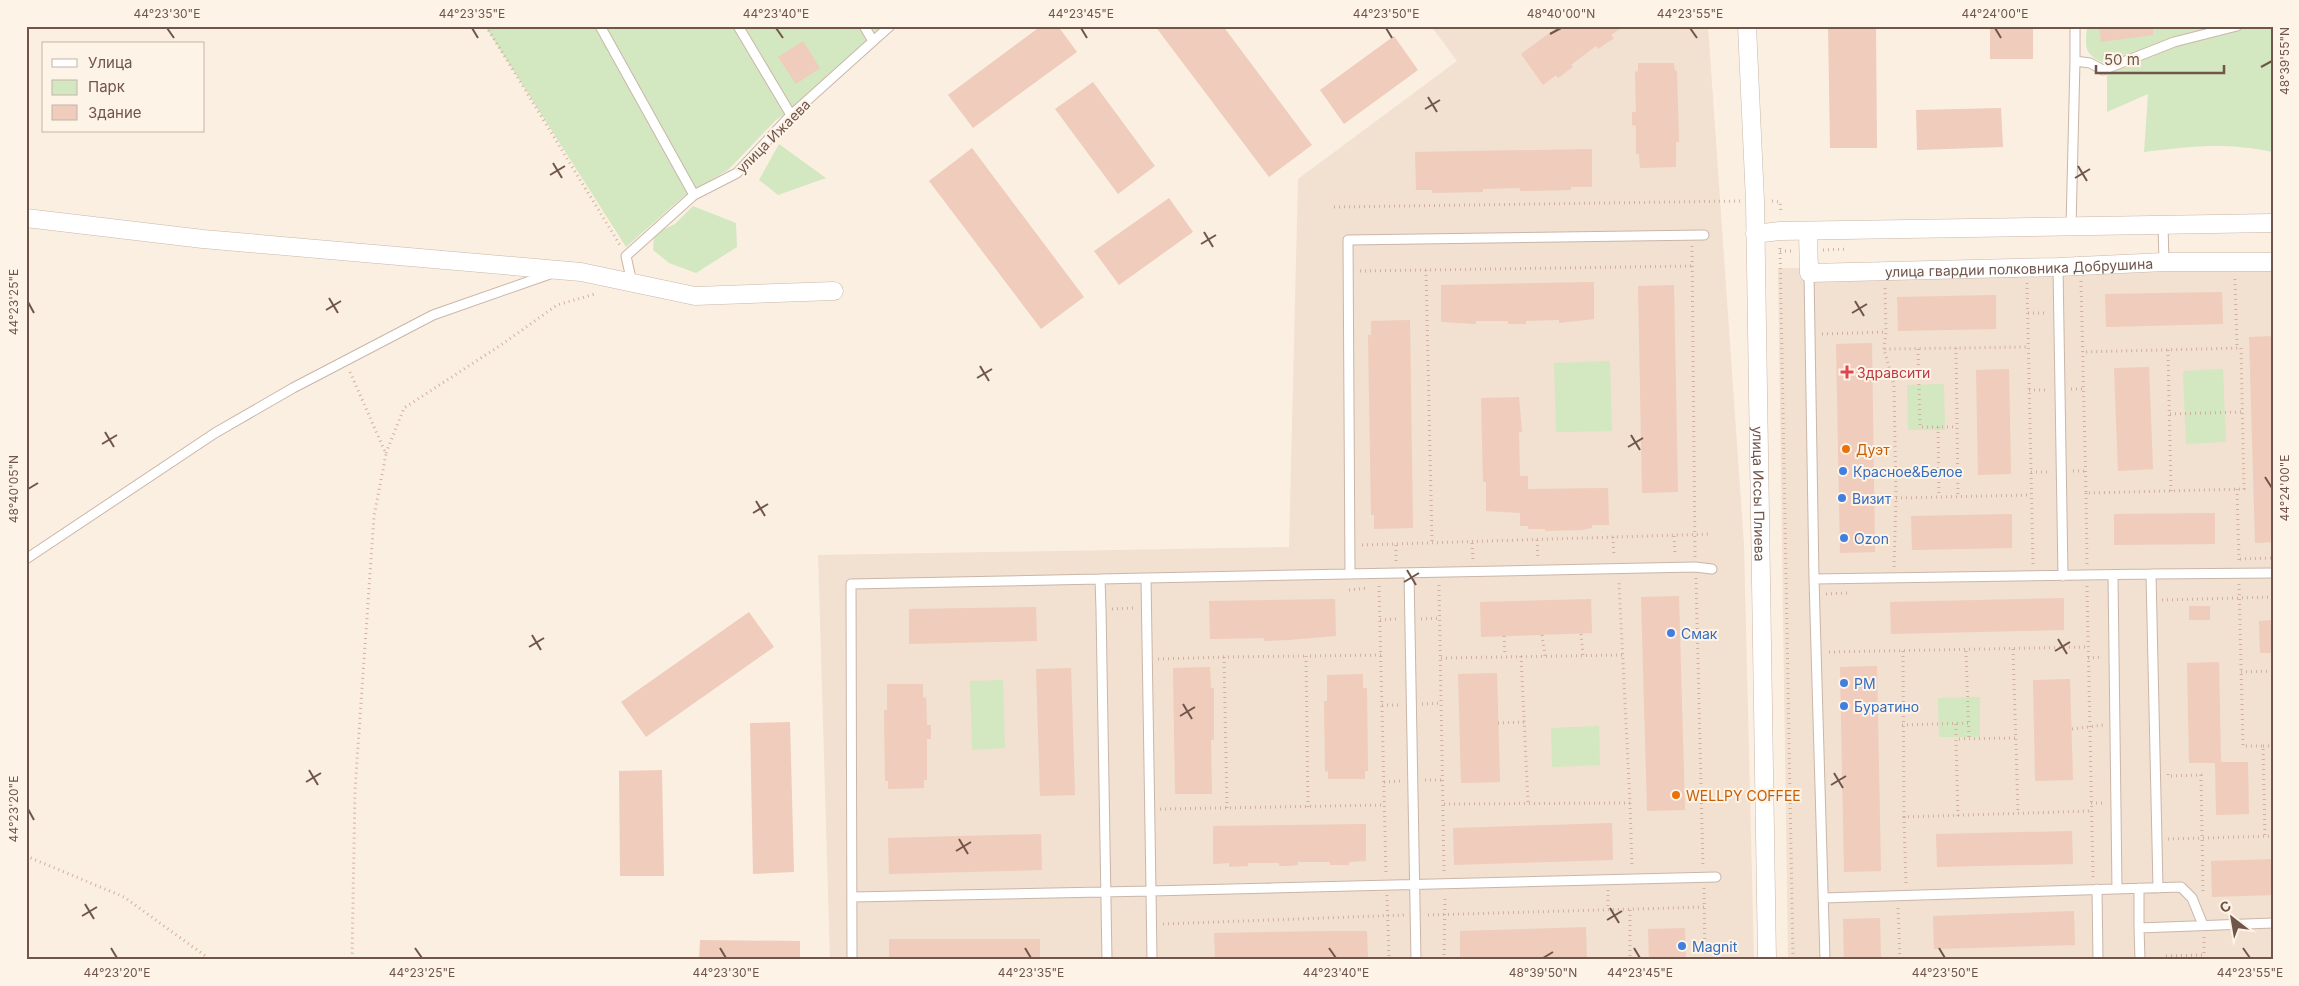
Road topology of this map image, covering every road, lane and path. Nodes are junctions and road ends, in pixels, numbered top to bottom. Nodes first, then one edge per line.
1 (486, 26) edge
2 (600, 26) edge
3 (738, 26) edge
4 (864, 26) edge
5 (890, 26) edge
6 (1747, 26) edge
7 (2075, 26) edge
8 (2237, 26) edge
9 (873, 41) junction
10 (2075, 60) junction
11 (791, 115) junction
12 (694, 196) junction
13 (1755, 200) junction
14 (1334, 207) dead end
15 (26, 218) edge
16 (2273, 223) edge
17 (1780, 225) junction
18 (2163, 225) junction
19 (2071, 227) junction
20 (1808, 231) junction
21 (1755, 234) junction
22 (1691, 235) junction
23 (1704, 235) dead end
24 (626, 256) junction
25 (2164, 262) junction
26 (2235, 262) junction
27 (2273, 262) edge
28 (1692, 266) junction
29 (2081, 266) junction
30 (2027, 267) junction
31 (2058, 267) junction
32 (1426, 270) junction
33 (558, 271) junction
34 (1348, 271) junction
35 (1809, 273) junction
36 (632, 283) junction
37 (1884, 283) dead end
38 (604, 291) dead end
39 (834, 291) dead end
40 (2058, 312) junction
41 (2028, 313) junction
42 (1886, 332) junction
43 (1822, 334) dead end
44 (2028, 347) junction
45 (1956, 348) junction
46 (2237, 348) junction
47 (1884, 349) junction
48 (1918, 349) junction
49 (2168, 350) junction
50 (2082, 352) junction
51 (343, 361) junction
52 (2029, 390) junction
53 (2045, 390) dead end
54 (2242, 412) junction
55 (2170, 414) junction
56 (1938, 427) junction
57 (1957, 427) junction
58 (386, 454) junction
59 (2031, 472) junction
60 (2052, 472) dead end
61 (2237, 489) junction
62 (2171, 491) junction
63 (2086, 493) junction
64 (2031, 495) junction
65 (1958, 496) junction
66 (1939, 497) junction
67 (1896, 498) junction
68 (1711, 534) dead end
69 (1694, 535) junction
70 (1614, 537) junction
71 (1538, 540) junction
72 (1432, 544) junction
73 (1349, 545) junction
74 (26, 559) edge
75 (1695, 567) junction
76 (1614, 569) junction
77 (1712, 569) dead end
78 (1538, 570) junction
79 (1409, 573) junction
80 (2273, 573) edge
81 (1350, 574) junction
82 (1378, 574) junction
83 (2151, 574) junction
84 (2239, 574) junction
85 (2087, 575) junction
86 (2113, 575) junction
87 (2033, 576) junction
88 (2063, 576) junction
89 (1146, 578) junction
90 (1894, 578) junction
91 (1100, 579) junction
92 (1814, 579) junction
93 (1619, 582) dead end
94 (1439, 585) dead end
95 (2273, 597) edge
96 (2240, 598) junction
97 (2151, 600) junction
98 (2165, 600) junction
99 (1146, 608) junction
100 (1101, 609) junction
101 (2165, 610) dead end
102 (1440, 618) junction
103 (1410, 619) junction
104 (1380, 620) junction
105 (1581, 634) dead end
106 (1542, 635) dead end
107 (1504, 636) dead end
108 (2088, 647) junction
109 (2013, 649) junction
110 (1903, 651) junction
111 (1966, 651) junction
112 (1828, 652) dead end
113 (1381, 655) junction
114 (1622, 655) junction
115 (1306, 656) junction
116 (1505, 656) junction
117 (1521, 656) junction
118 (1545, 656) junction
119 (1583, 656) junction
120 (1224, 657) junction
121 (1441, 658) junction
122 (1147, 659) junction
123 (2273, 671) edge
124 (2241, 672) junction
125 (1524, 722) junction
126 (1498, 723) dead end
127 (1968, 723) junction
128 (1956, 724) junction
129 (1902, 725) junction
130 (2115, 725) junction
131 (2089, 726) junction
132 (2072, 729) dead end
133 (2016, 738) junction
134 (1956, 739) junction
135 (1969, 739) junction
136 (2262, 746) junction
137 (2273, 746) edge
138 (2168, 766) dead end
139 (1528, 802) junction
140 (1630, 803) junction
141 (1444, 804) junction
142 (1384, 805) junction
143 (1308, 807) junction
144 (1227, 808) junction
145 (1150, 810) junction
146 (2091, 811) junction
147 (2018, 812) junction
148 (1958, 816) junction
149 (1904, 817) junction
150 (2265, 836) junction
151 (2273, 836) edge
152 (2202, 838) junction
153 (2157, 839) junction
154 (26, 856) edge
155 (1632, 872) dead end
156 (1716, 877) dead end
157 (1704, 878) junction
158 (1607, 880) junction
159 (1445, 884) junction
160 (1414, 885) junction
161 (1387, 886) junction
162 (2139, 888) junction
163 (2158, 888) junction
164 (2095, 889) junction
165 (2117, 889) junction
166 (1151, 891) junction
167 (1106, 892) junction
168 (852, 896) junction
169 (1902, 896) junction
170 (1823, 898) junction
171 (1704, 907) junction
172 (1608, 910) junction
173 (1630, 910) junction
174 (1444, 914) junction
175 (1415, 915) junction
176 (1388, 916) junction
177 (2273, 923) edge
178 (1152, 924) junction
179 (2203, 925) junction
180 (2139, 928) junction
181 (211, 960) edge
182 (352, 960) edge
183 (852, 960) edge
184 (1107, 960) edge
185 (1152, 960) edge
186 (1389, 960) edge
187 (1416, 960) edge
188 (1444, 960) edge
189 (1630, 960) edge
190 (1705, 960) edge
191 (1767, 960) edge
192 (1793, 960) edge
193 (1825, 960) edge
194 (1900, 960) edge
195 (2098, 960) edge
196 (2140, 960) edge
197 (2165, 960) edge

1 - 24 path
2 - 12 lane
3 - 11 lane
4 - 9 lane
5 - 9 lane, улица Ижаева
6 - 13 street, улица Иссы Плиева
7 - 10 lane
8 - 10 lane
9 - 11 lane, улица Ижаева
10 - 19 lane
11 - 12 lane, улица Ижаева
12 - 24 lane, улица Ижаева
13 - 14 path
13 - 17 path
13 - 21 street, улица Иссы Плиева
15 - 33 street
16 - 18 street
17 - 20 street
17 - 21 street
17 - 192 path, улица Иссы Плиева
18 - 19 street
18 - 25 lane
19 - 20 street
20 - 35 street
21 - 191 street, улица Иссы Плиева
22 - 23 lane
22 - 28 path
22 - 34 lane
24 - 36 lane
25 - 26 street, улица гвардии полковника Добрушина
25 - 29 street, улица гвардии полковника Добрушина
26 - 27 street, улица гвардии полковника Добрушина
26 - 46 path
28 - 32 path
28 - 69 path
29 - 31 street, улица гвардии полковника Добрушина
29 - 50 path
30 - 31 street, улица гвардии полковника Добрушина
30 - 35 street, улица гвардии полковника Добрушина
30 - 41 path
31 - 40 lane
32 - 34 path
32 - 72 path
33 - 36 street
33 - 51 lane
34 - 73 lane
35 - 92 lane
36 - 39 street
37 - 42 path
38 - 58 path
40 - 41 path
40 - 88 lane
41 - 44 path
42 - 43 path
42 - 47 path
44 - 45 path
44 - 52 path
45 - 48 path
45 - 57 path
46 - 49 path
46 - 54 path
47 - 48 path
47 - 67 path
48 - 56 path
49 - 50 path
49 - 55 path
50 - 63 path
51 - 58 path
51 - 74 lane
52 - 53 path
52 - 59 path
54 - 55 path
54 - 61 path
55 - 62 path
56 - 57 path
56 - 66 path
57 - 65 path
58 - 182 path
59 - 60 path
59 - 64 path
61 - 62 path
61 - 84 path
62 - 63 path
63 - 85 path
64 - 65 path
64 - 87 path
65 - 66 path
66 - 67 path
67 - 90 path
68 - 69 path
69 - 70 path
69 - 75 path
70 - 71 path
70 - 76 path
71 - 72 path
71 - 78 path
72 - 73 path
73 - 81 lane
75 - 76 lane
75 - 77 lane
75 - 157 path
76 - 78 lane
78 - 79 lane
79 - 82 lane
79 - 103 lane
80 - 84 lane
81 - 82 lane
81 - 89 lane
82 - 104 path
83 - 84 lane
83 - 86 lane
83 - 97 lane
84 - 96 path
85 - 86 lane
85 - 88 lane
85 - 108 path
86 - 130 lane
87 - 88 lane
87 - 90 lane
89 - 91 lane
89 - 99 lane
90 - 92 lane
91 - 100 lane
91 - 168 lane
92 - 170 lane
93 - 114 path
94 - 102 path
95 - 96 path
96 - 98 path
96 - 124 path
97 - 98 path
97 - 153 lane
98 - 101 path
99 - 100 path
99 - 122 lane
100 - 167 lane
102 - 103 path
102 - 121 path
103 - 104 path
103 - 160 lane
104 - 113 path
105 - 119 path
106 - 118 path
107 - 116 path
108 - 109 path
108 - 131 path
109 - 111 path
109 - 133 path
110 - 111 path
110 - 112 path
110 - 129 path
111 - 127 path
113 - 115 path
113 - 142 path
114 - 119 path
114 - 140 path
115 - 120 path
115 - 143 path
116 - 117 path
116 - 121 path
117 - 118 path
117 - 125 path
118 - 119 path
120 - 122 path
120 - 144 path
121 - 141 path
122 - 145 lane
123 - 124 path
124 - 136 path
125 - 126 path
125 - 139 path
127 - 128 path
127 - 135 path
128 - 129 path
128 - 134 path
129 - 149 path
130 - 131 path
130 - 165 lane
131 - 132 path
131 - 146 path
133 - 135 path
133 - 147 path
134 - 135 path
134 - 148 path
136 - 137 path
136 - 150 path
138 - 152 path
139 - 140 path
139 - 141 path
140 - 155 path
141 - 159 path
142 - 143 path
142 - 161 path
143 - 144 path
144 - 145 path
145 - 166 lane
146 - 147 path
146 - 164 path
147 - 148 path
148 - 149 path
149 - 169 path
150 - 151 path
150 - 152 path
152 - 153 path
152 - 179 path
153 - 163 lane
154 - 181 path
156 - 157 lane
157 - 158 lane
157 - 171 path
158 - 159 lane
158 - 172 path
159 - 160 lane
159 - 174 path
160 - 161 lane
160 - 175 lane
161 - 166 lane
161 - 176 path
162 - 163 lane
162 - 165 lane
162 - 180 lane
163 - 179 lane
164 - 165 lane
164 - 169 lane
164 - 195 lane
166 - 167 lane
166 - 178 lane
167 - 168 lane
167 - 184 lane
168 - 183 lane
169 - 170 lane
169 - 194 path
170 - 193 lane
171 - 173 path
171 - 190 path
172 - 173 path
172 - 174 path
173 - 189 path
174 - 175 path
174 - 188 path
175 - 176 path
175 - 187 lane
176 - 178 path
176 - 186 path
177 - 179 lane
178 - 185 lane
179 - 180 lane
179 - 197 path
180 - 196 lane

